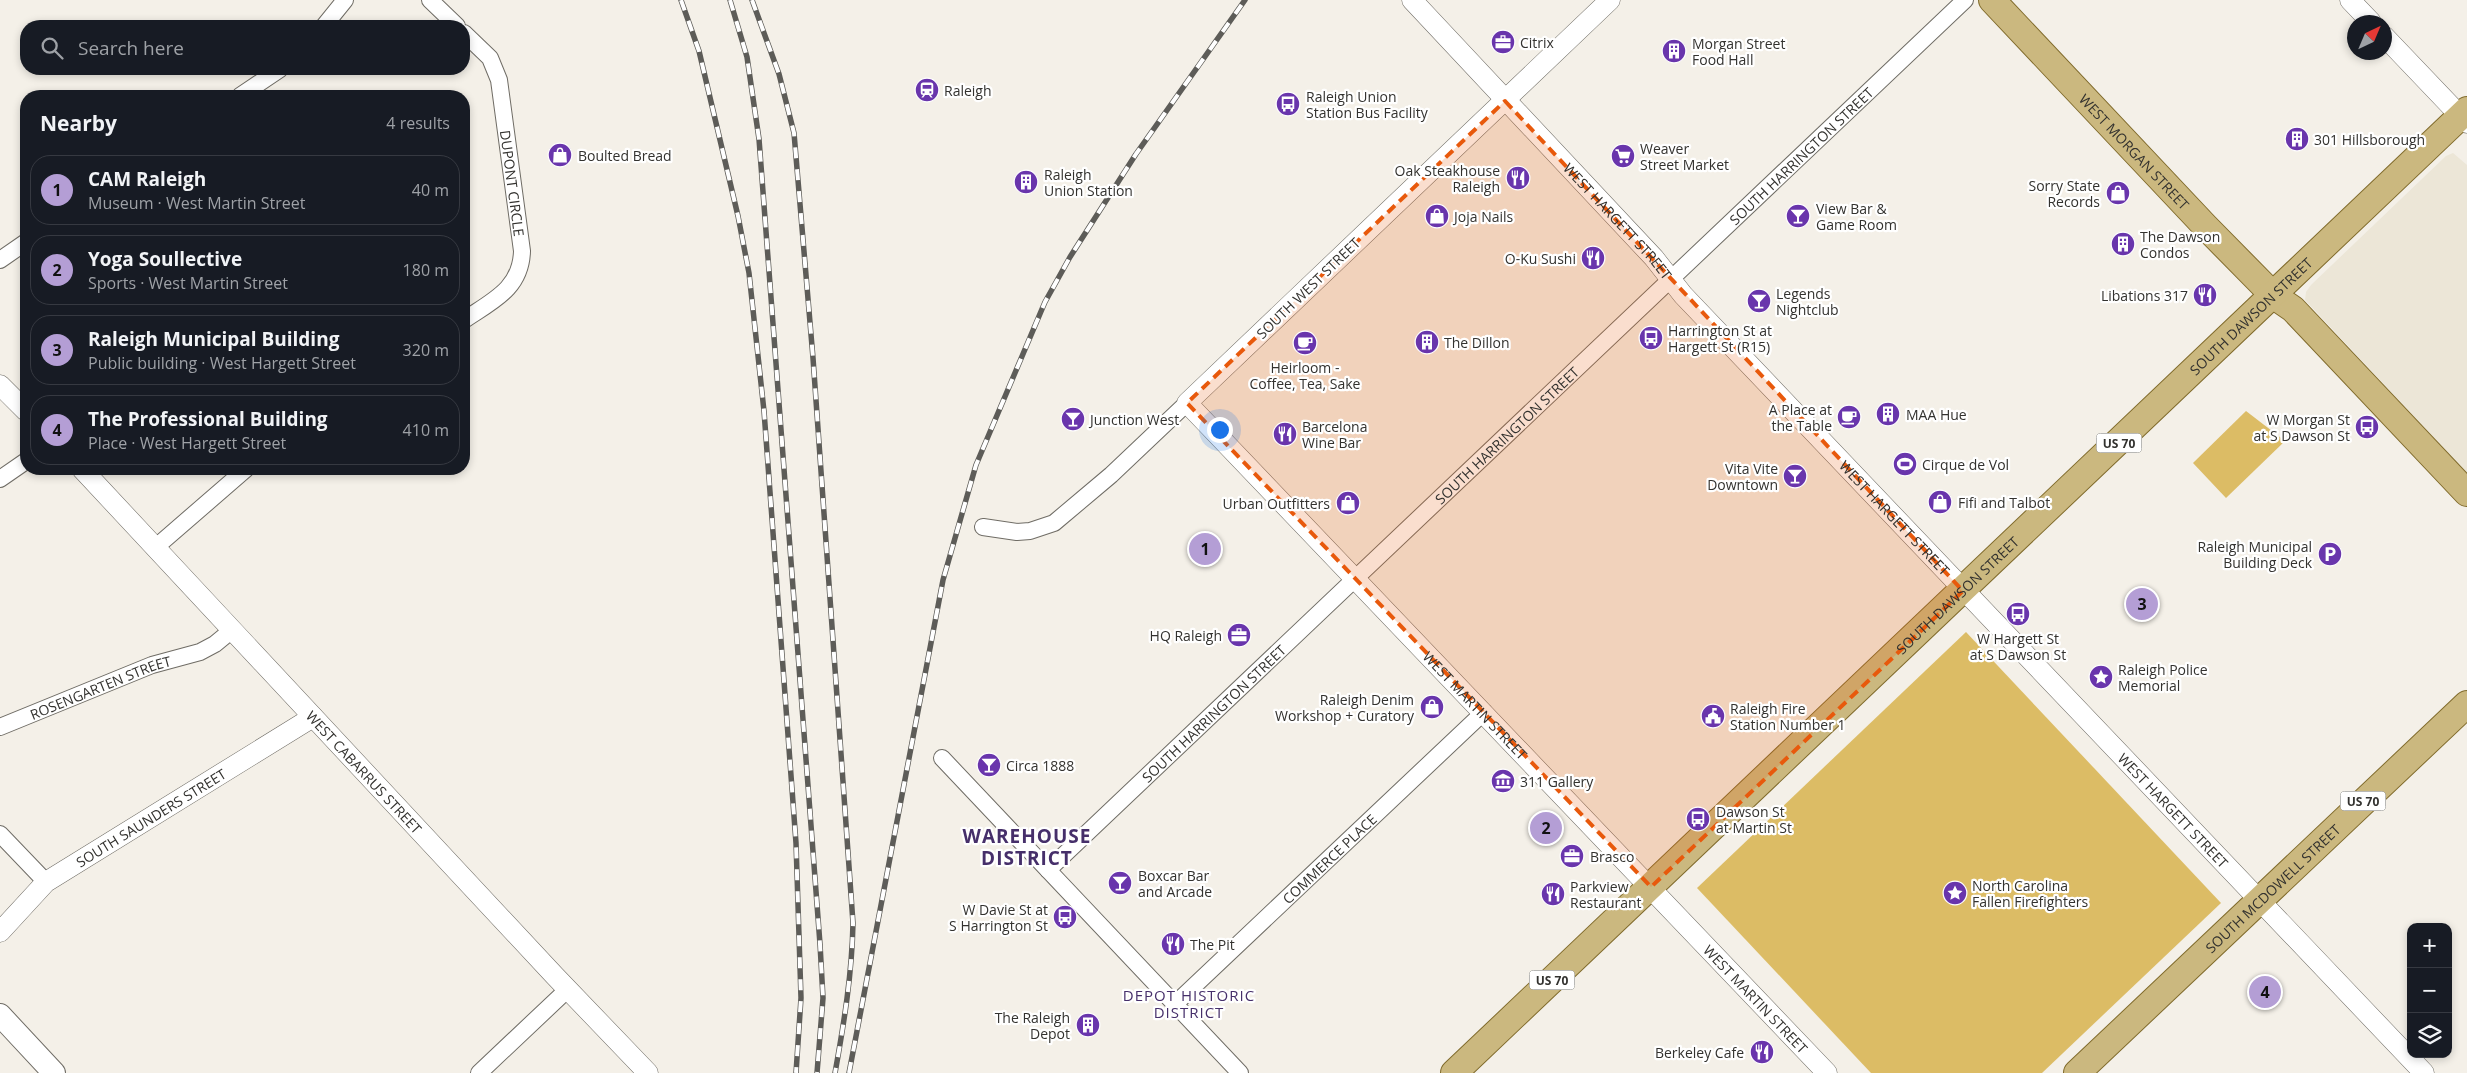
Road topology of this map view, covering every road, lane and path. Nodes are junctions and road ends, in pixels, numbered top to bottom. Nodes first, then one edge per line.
1 (345, 0) edge
2 (430, 0) edge
3 (1412, 0) edge
4 (1610, 0) edge
5 (1965, 0) edge
6 (1992, 0) edge
7 (2350, 0) edge
8 (2364, 15) edge
9 (329, 20) edge
10 (451, 20) edge
11 (470, 39) edge
12 (2392, 44) edge
13 (271, 75) edge
14 (249, 90) edge
15 (1505, 100) junction
16 (2465, 117) edge
17 (20, 246) edge
18 (0, 260) edge
19 (1669, 279) junction
20 (2274, 296) junction
21 (470, 316) edge
22 (0, 385) edge
23 (1187, 403) junction
24 (20, 405) edge
25 (20, 465) edge
26 (88, 475) edge
27 (239, 475) edge
28 (0, 478) edge
29 (2467, 493) edge
30 (983, 527) dead end
31 (156, 547) junction
32 (1355, 578) junction
33 (1963, 590) junction
34 (232, 630) junction
35 (2467, 704) edge
36 (1484, 712) junction
37 (313, 717) junction
38 (0, 727) edge
39 (942, 758) dead end
40 (0, 834) edge
41 (1048, 870) junction
42 (46, 882) junction
43 (1651, 887) junction
44 (2259, 900) junction
45 (0, 932) edge
46 (568, 988) junction
47 (1175, 1004) junction
48 (0, 1015) edge
49 (54, 1073) edge
50 (480, 1073) edge
51 (648, 1073) edge
52 (1240, 1073) edge
53 (1454, 1073) edge
54 (1827, 1073) edge
55 (2077, 1073) edge
56 (2424, 1073) edge

1 - 9 street
2 - 10 street
3 - 15 street, WEST HARGETT STREET
4 - 15 street, SOUTH WEST STREET
5 - 19 street, SOUTH HARRINGTON STREET
6 - 20 main road, WEST MORGAN STREET
7 - 8 street
11 - 21 street, DUPONT CIRCLE
12 - 16 street
13 - 14 street
15 - 19 street, WEST HARGETT STREET
15 - 23 street, SOUTH WEST STREET
16 - 20 main road, SOUTH DAWSON STREET / US 70
17 - 18 street
19 - 32 street, SOUTH HARRINGTON STREET
19 - 33 street, WEST HARGETT STREET
20 - 29 main road, WEST MORGAN STREET
20 - 33 main road, SOUTH DAWSON STREET / US 70
22 - 24 street
23 - 30 street, SOUTH WEST STREET
23 - 32 street, WEST MARTIN STREET
25 - 28 street
26 - 31 street, WEST CABARRUS STREET
27 - 31 street
31 - 34 street, WEST CABARRUS STREET
32 - 36 street, WEST MARTIN STREET
32 - 41 street, SOUTH HARRINGTON STREET
33 - 43 main road, SOUTH DAWSON STREET / US 70
33 - 44 street, WEST HARGETT STREET
34 - 37 street, WEST CABARRUS STREET
34 - 38 street, ROSENGARTEN STREET
35 - 44 main road, SOUTH MCDOWELL STREET / US 70
36 - 43 street, WEST MARTIN STREET
36 - 47 street, COMMERCE PLACE
37 - 42 street, SOUTH SAUNDERS STREET
37 - 46 street, WEST CABARRUS STREET
39 - 41 street
40 - 42 street
41 - 47 street
42 - 45 street, SOUTH SAUNDERS STREET
43 - 53 main road, SOUTH DAWSON STREET / US 70
43 - 54 street, WEST MARTIN STREET
44 - 55 main road, SOUTH MCDOWELL STREET / US 70
44 - 56 street, WEST HARGETT STREET
46 - 50 street
46 - 51 street, WEST CABARRUS STREET
47 - 52 street
48 - 49 main road

